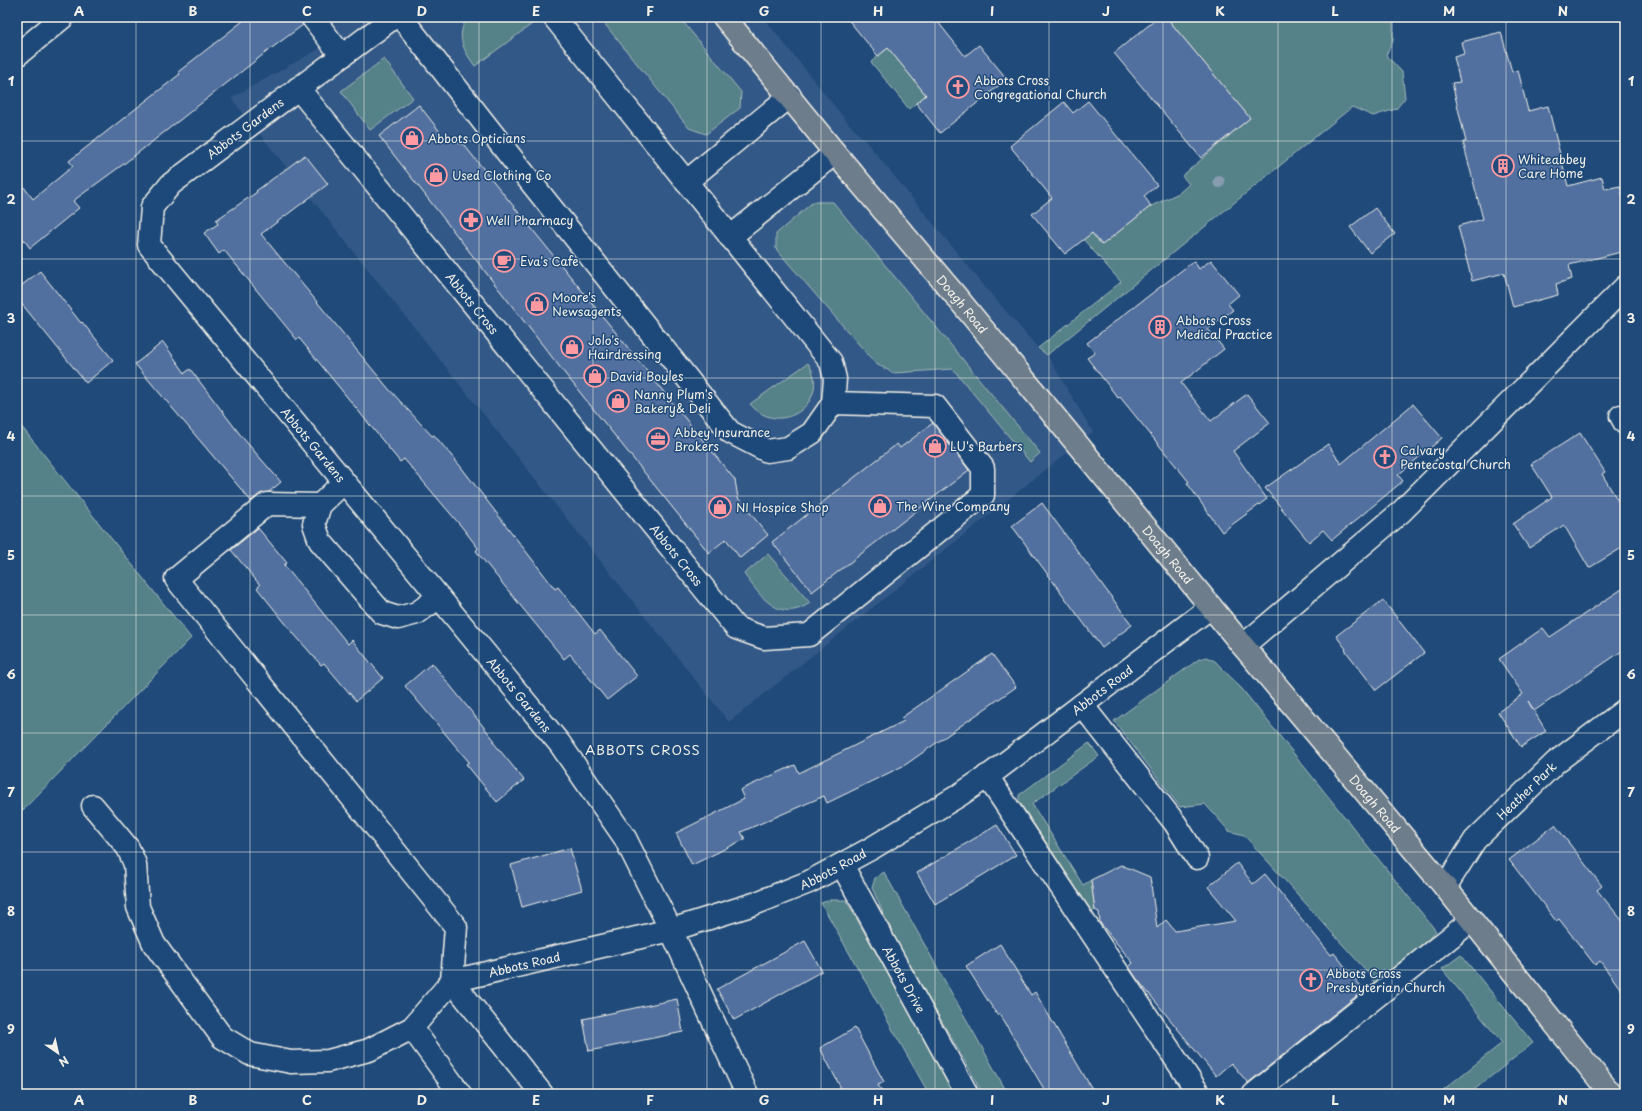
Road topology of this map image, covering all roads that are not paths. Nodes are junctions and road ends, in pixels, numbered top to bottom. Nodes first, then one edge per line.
1 (63, 17) edge
2 (312, 17) edge
3 (394, 17) edge
4 (401, 17) edge
5 (554, 17) edge
6 (724, 17) edge
7 (17, 55) edge
8 (342, 56) junction
9 (298, 88) junction
10 (790, 96) junction
11 (835, 153) junction
12 (686, 182) junction
13 (730, 237) junction
14 (1625, 287) edge
15 (833, 403) junction
16 (344, 482) junction
17 (320, 505) junction
18 (439, 597) junction
19 (1211, 607) junction
20 (1243, 646) junction
21 (1082, 705) junction
22 (1625, 710) edge
23 (987, 776) junction
24 (93, 806) dead end
25 (1198, 858) dead end
26 (842, 865) junction
27 (1445, 888) junction
28 (1472, 920) junction
29 (671, 930) junction
30 (452, 981) junction
31 (412, 1028) junction
32 (460, 1094) edge
33 (542, 1094) edge
34 (747, 1094) edge
35 (967, 1094) edge
36 (1199, 1094) edge
37 (1254, 1094) edge
38 (1611, 1094) edge

1 - 7 street
2 - 8 street
3 - 8 street, Abbots Gardens
4 - 15 street
5 - 12 street
6 - 10 main road, Doagh Road
8 - 9 street, Abbots Gardens
9 - 15 street, Abbots Cross
9 - 16 street, Abbots Gardens
10 - 11 main road, Doagh Road
10 - 12 street
11 - 13 street
11 - 19 main road, Doagh Road
12 - 13 street
13 - 15 street
14 - 20 street
16 - 17 street
16 - 18 street, Abbots Gardens
17 - 18 street
17 - 30 street
18 - 29 street, Abbots Gardens
19 - 20 main road, Doagh Road
19 - 21 street, Abbots Road
20 - 27 main road, Doagh Road
21 - 23 street, Abbots Road
21 - 25 street
22 - 27 street, Heather Park
23 - 26 street, Abbots Road
23 - 36 street
24 - 31 street
26 - 29 street, Abbots Road
26 - 35 street, Abbots Drive
27 - 28 main road, Doagh Road
28 - 37 street
28 - 38 main road, Doagh Road
29 - 30 street, Abbots Road
29 - 34 street, Abbots Gardens
30 - 31 street
30 - 33 street
31 - 32 street

